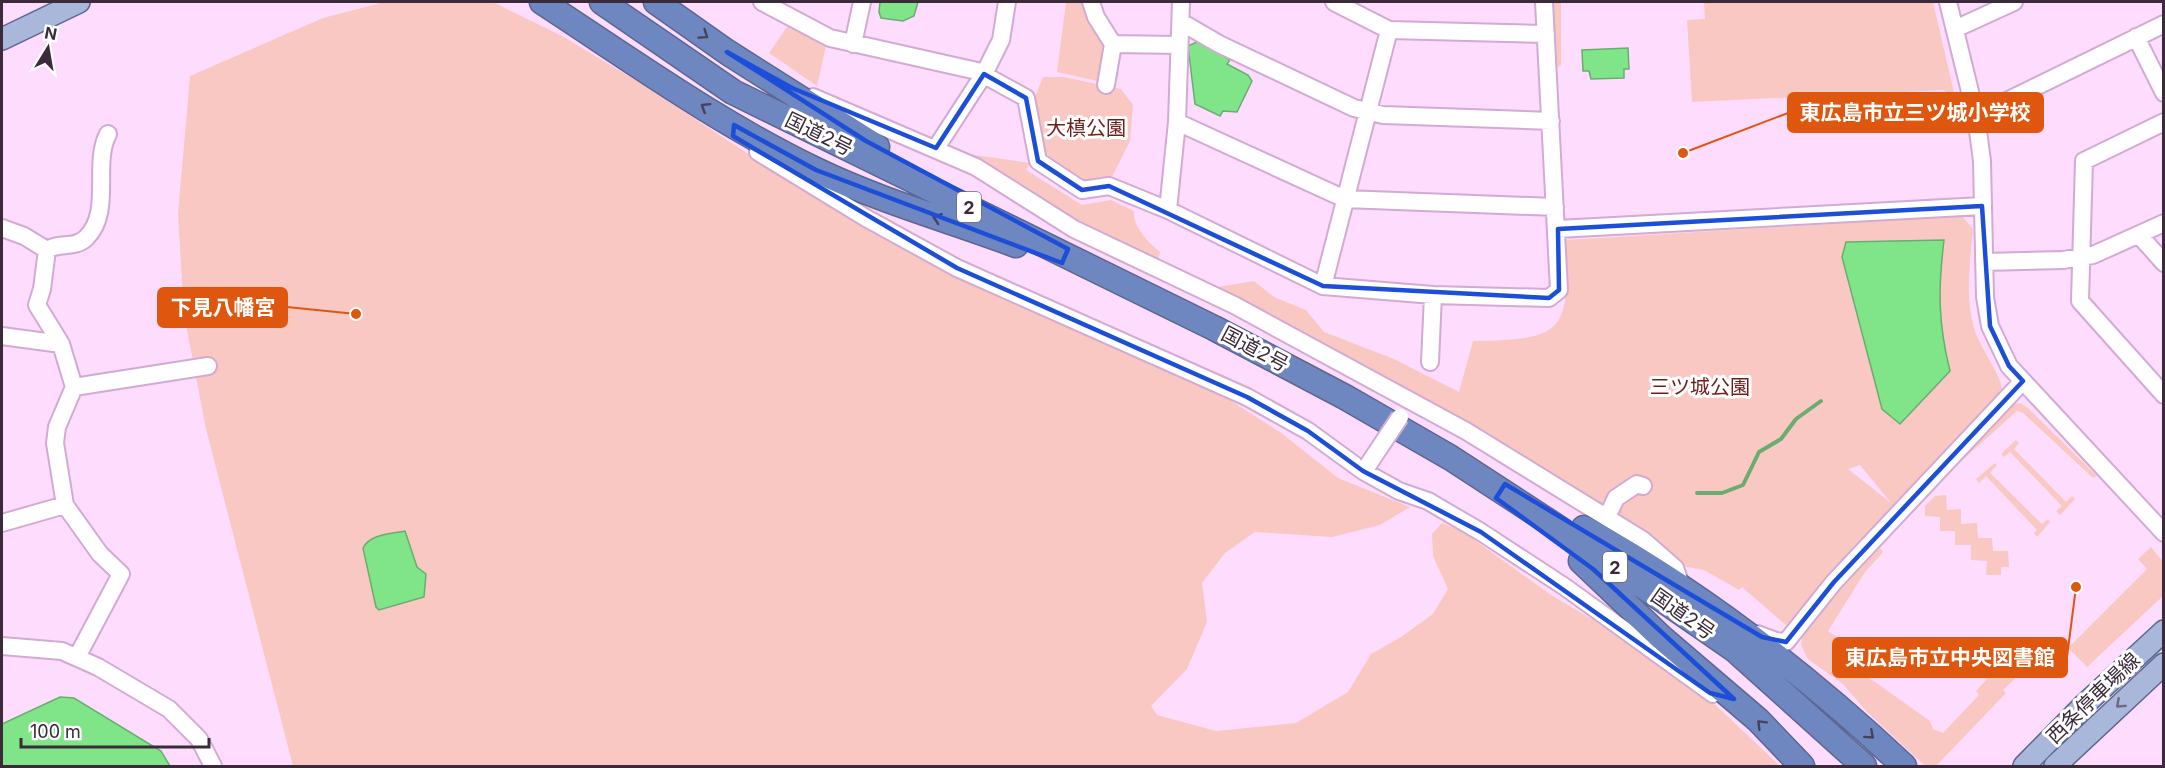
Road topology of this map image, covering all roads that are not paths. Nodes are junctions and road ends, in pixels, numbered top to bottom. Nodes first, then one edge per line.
1 (542, 2) edge
2 (602, 2) edge
3 (656, 2) edge
4 (762, 2) edge
5 (862, 2) edge
6 (1007, 2) edge
7 (1091, 2) edge
8 (1181, 2) edge
9 (1334, 2) edge
10 (1544, 2) edge
11 (1948, 2) edge
12 (2013, 2) edge
13 (72, 3) edge
14 (1181, 21) junction
15 (2163, 24) edge
16 (1955, 29) junction
17 (1389, 30) junction
18 (1546, 34) junction
19 (2136, 37) junction
20 (2, 39) edge
21 (853, 44) junction
22 (1113, 44) junction
23 (1179, 45) junction
24 (727, 52) junction
25 (984, 74) junction
26 (1106, 86) dead end
27 (2163, 93) edge
28 (1369, 112) junction
29 (1976, 116) junction
30 (1551, 121) junction
31 (1177, 122) junction
32 (2163, 122) edge
33 (734, 125) junction
34 (108, 134) dead end
35 (936, 148) junction
36 (1345, 199) junction
37 (1982, 206) junction
38 (1555, 207) junction
39 (1168, 210) junction
40 (2163, 223) edge
41 (2, 228) edge
42 (1558, 229) junction
43 (2139, 235) junction
44 (47, 250) junction
45 (2080, 257) junction
46 (1984, 262) junction
47 (2163, 263) edge
48 (1323, 286) junction
49 (1433, 294) junction
50 (1150, 296) junction
51 (2, 336) edge
52 (61, 344) junction
53 (1430, 362) dead end
54 (208, 366) dead end
55 (2023, 381) junction
56 (74, 387) junction
57 (2163, 395) edge
58 (1345, 397) junction
59 (1410, 400) junction
60 (1366, 468) junction
61 (1643, 486) dead end
62 (65, 505) junction
63 (1607, 517) junction
64 (2, 524) edge
65 (2161, 525) edge
66 (1690, 594) junction
67 (2163, 631) edge
68 (1785, 642) junction
69 (2, 646) edge
70 (77, 657) junction
71 (2163, 664) edge
72 (1734, 699) junction
73 (1848, 716) junction
74 (213, 766) edge
75 (1802, 766) edge
76 (1864, 766) edge
77 (1904, 766) edge
78 (2024, 766) edge
79 (2055, 766) edge

33 -> 1 highway
2 - 50 highway, 国道2号 / 2
3 -> 24 highway
4 - 21 street
5 - 21 street
6 - 25 street
7 - 22 street
8 - 14 street
9 - 17 street
10 - 18 street
11 - 16 street
12 - 16 street
13 - 20 main road
14 - 23 street
14 - 28 street
15 - 19 street
16 - 29 street
17 - 18 street
17 - 28 street
18 - 30 street
19 - 27 street
19 - 29 street
21 - 25 street
22 - 23 street
22 - 26 street
23 - 31 street
24 - 35 street
24 - 50 highway
25 - 35 street
25 - 39 street
28 - 30 street
28 - 36 street
29 - 37 street
30 - 38 street
31 - 36 street
31 - 39 street
32 - 45 street
50 -> 33 highway
33 - 60 street
34 - 44 street
35 - 59 street
36 - 38 street
36 - 48 street
37 - 42 street
37 - 46 street
38 - 42 street
39 - 48 street
40 - 43 street
41 - 44 street
42 - 49 street
43 - 45 street
43 - 47 street
44 - 52 street
45 - 46 street
45 - 57 street
46 - 55 street
48 - 49 street
49 - 53 street
50 - 58 highway, 国道2号 / 2
51 - 52 street
52 - 56 street
54 - 56 street
55 - 65 street
55 - 68 street
56 - 62 street
58 - 66 highway
58 - 72 highway
58 - 76 highway, 国道2号 / 2
59 - 60 street, bridge
59 - 63 street
60 - 72 street
61 - 63 street
62 - 64 street
62 - 70 street
63 - 66 street
66 - 68 street
66 - 73 highway
67 - 78 main road, 西条停車場線
68 - 73 street
69 - 70 street
70 - 74 street
71 -> 79 main road, 西条停車場線
75 -> 72 highway
73 -> 77 highway

